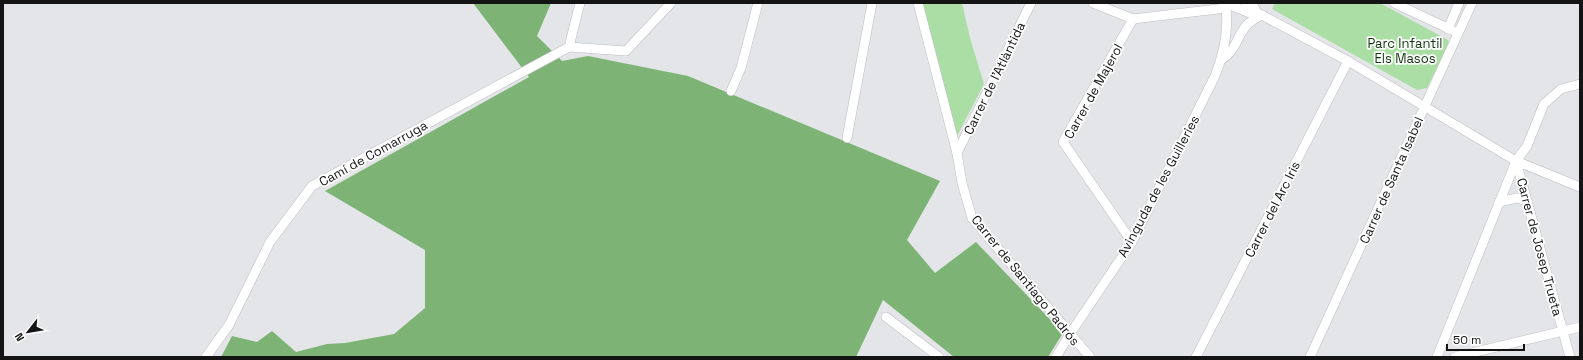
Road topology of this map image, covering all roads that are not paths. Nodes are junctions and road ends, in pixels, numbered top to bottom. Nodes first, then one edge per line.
1 (580, 3) edge
2 (671, 3) edge
3 (758, 3) edge
4 (872, 3) edge
5 (918, 3) edge
6 (1031, 3) edge
7 (1093, 3) edge
8 (1246, 3) edge
9 (1260, 3) edge
10 (1394, 3) edge
11 (1459, 3) edge
12 (1472, 3) edge
13 (1225, 5) edge
14 (1259, 14) junction
15 (1134, 18) junction
16 (1448, 29) junction
17 (1458, 34) junction
18 (569, 47) junction
19 (1221, 60) junction
20 (1348, 61) junction
21 (1580, 84) edge
22 (731, 91) dead end
23 (1424, 107) junction
24 (846, 138) dead end
25 (956, 153) junction
26 (1516, 160) junction
27 (1580, 187) edge
28 (1499, 202) junction
29 (1527, 202) junction
30 (1132, 242) junction
31 (886, 316) dead end
32 (1580, 327) edge
33 (1563, 331) junction
34 (1070, 334) junction
35 (206, 357) edge
36 (939, 357) edge
37 (1056, 357) edge
38 (1090, 357) edge
39 (1196, 357) edge
40 (1310, 357) edge
41 (1437, 357) edge
42 (1455, 357) edge
43 (1570, 357) edge

1 - 18 street
2 - 18 street
3 - 22 street
4 - 24 street
5 - 25 street, Carrer de Santiago Padrós
6 - 25 street, Carrer de l'Atlàntida
7 - 15 street
8 - 14 street
9 - 14 street
10 - 16 street
11 - 16 street
12 - 17 street, Carrer de Santa Isabel
13 - 14 street
13 - 15 street
13 - 19 street, Avinguda de les Guilleries
14 - 19 street
14 - 20 street
15 - 30 street, Carrer de Majerol
16 - 17 street
17 - 23 street, Carrer de Santa Isabel
18 - 35 street, Camí de Comarruga
19 - 30 street, Avinguda de les Guilleries
20 - 23 street
20 - 39 street, Carrer del Arc Iris
21 - 26 street
23 - 26 street
23 - 40 street, Carrer de Santa Isabel
25 - 34 street, Carrer de Santiago Padrós
26 - 27 street
26 - 28 street
26 - 29 street, Carrer de Josep Trueta
28 - 29 street
28 - 41 street
29 - 33 street, Carrer de Josep Trueta
30 - 34 street, Avinguda de les Guilleries
31 - 36 street
32 - 33 street
33 - 42 street
33 - 43 street, Carrer de Josep Trueta
34 - 37 street, Avinguda de les Guilleries
34 - 38 street, Carrer de Santiago Padrós

